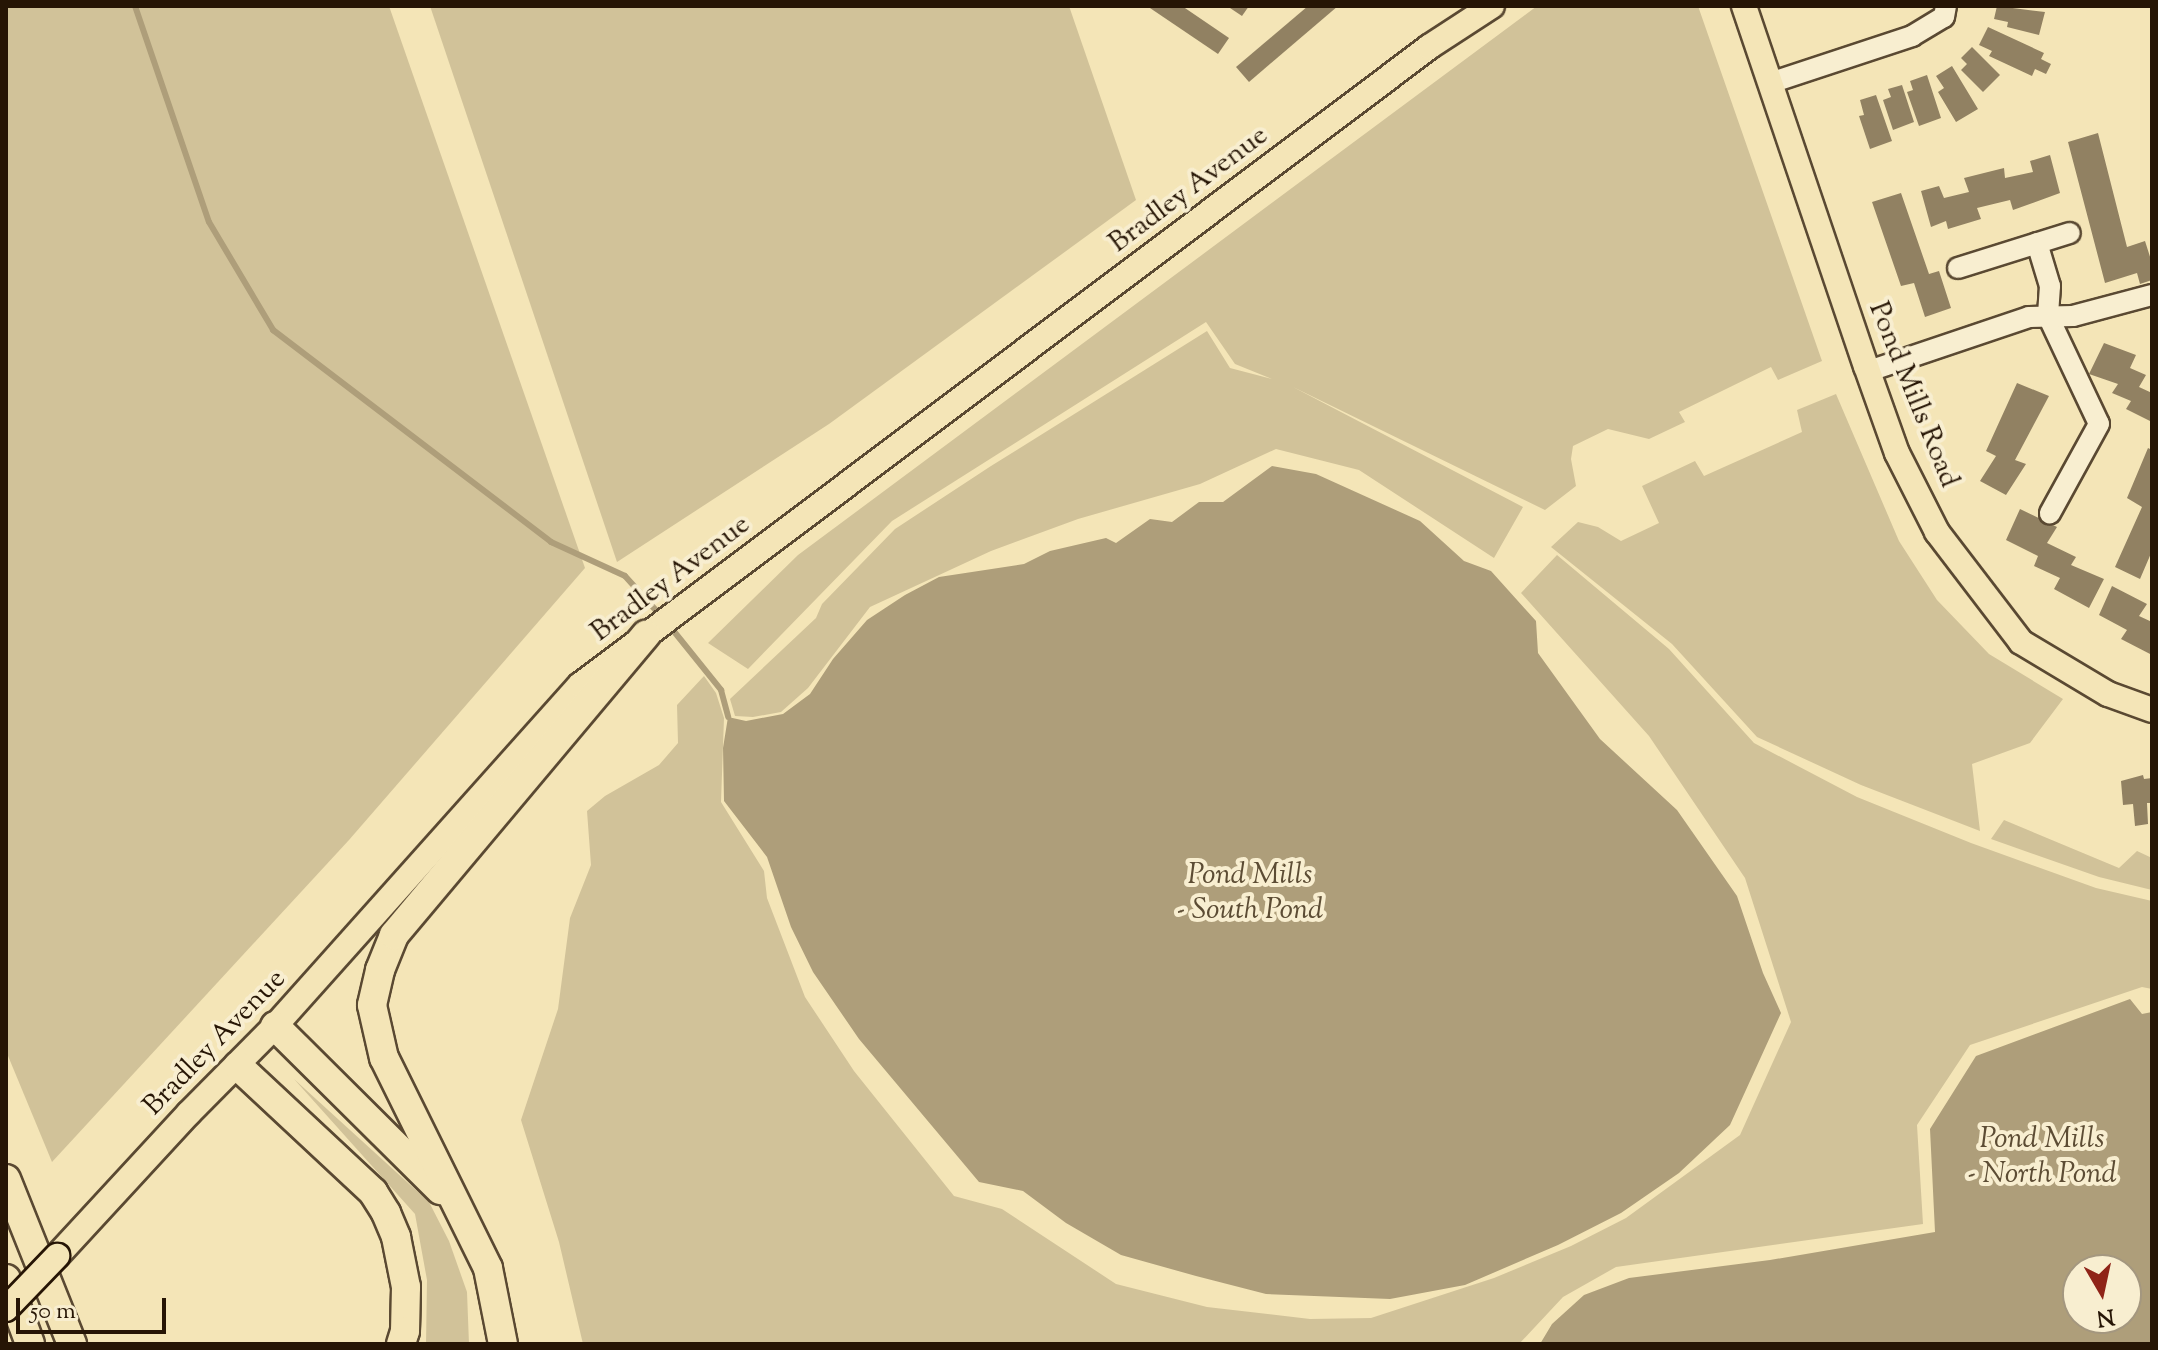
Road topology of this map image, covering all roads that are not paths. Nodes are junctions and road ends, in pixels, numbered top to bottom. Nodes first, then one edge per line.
1 (1469, 6) edge
2 (1492, 6) edge
3 (1744, 6) edge
4 (1946, 6) edge
5 (1449, 34) junction
6 (1770, 83) junction
7 (2070, 233) dead end
8 (2037, 243) junction
9 (1958, 268) dead end
10 (2152, 295) edge
11 (2048, 316) junction
12 (1869, 371) junction
13 (2050, 513) dead end
14 (646, 635) junction
15 (2152, 710) edge
16 (275, 1026) junction
17 (238, 1066) junction
18 (6, 1179) edge
19 (455, 1204) junction
20 (6, 1279) edge
21 (6, 1309) edge
22 (30, 1344) edge
23 (72, 1344) edge
24 (401, 1344) edge
25 (503, 1344) edge

1 - 5 main road, Bradley Avenue
2 - 5 main road
3 - 6 main road, Pond Mills Road
4 - 6 street
5 - 14 main road, Bradley Avenue
6 - 12 main road, Pond Mills Road
7 - 8 street
8 - 9 street
8 - 11 street
10 - 11 street
11 - 12 street
11 - 13 street
12 - 15 main road, Pond Mills Road
14 - 16 main road, Bradley Avenue
14 - 19 highway
16 - 17 main road, Bradley Avenue
16 - 19 highway
17 - 21 main road, Bradley Avenue, bridge
17 - 24 highway
18 - 23 highway
19 - 25 highway
20 - 22 highway

